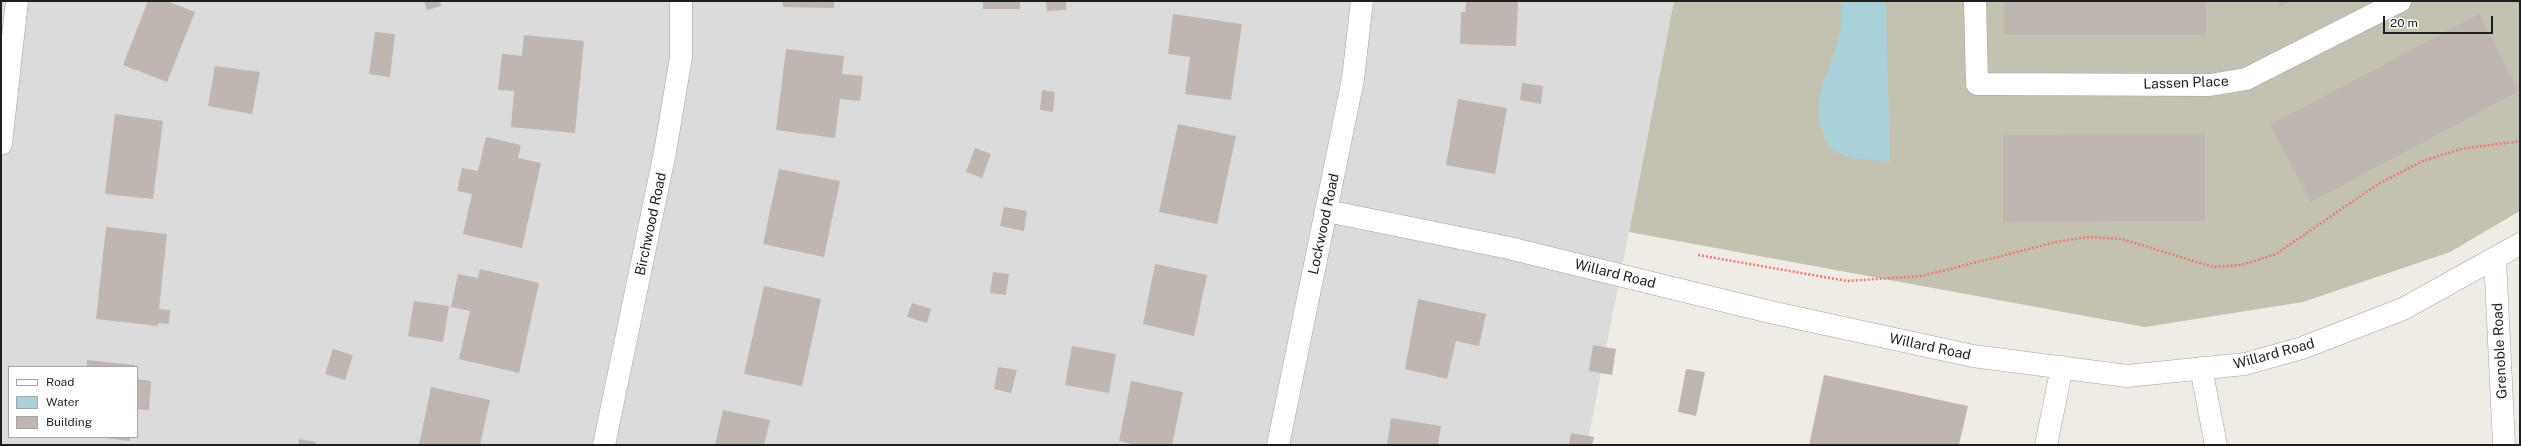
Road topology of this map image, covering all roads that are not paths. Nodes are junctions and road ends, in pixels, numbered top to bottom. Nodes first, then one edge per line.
1 (17, 1) edge
2 (682, 1) edge
3 (1362, 1) edge
4 (1975, 1) edge
5 (2400, 1) edge
6 (1, 144) edge
7 (1327, 211) junction
8 (2520, 244) edge
9 (2495, 258) junction
10 (2062, 367) junction
11 (2201, 368) junction
12 (604, 445) edge
13 (1278, 445) edge
14 (2046, 445) edge
15 (2216, 445) edge
16 (2504, 445) edge

1 - 6 street
2 - 12 street, Birchwood Road
3 - 7 street, Lockwood Road
4 - 5 street, Lassen Place
7 - 10 street, Willard Road
7 - 13 street, Lockwood Road
8 - 9 street, Willard Road
9 - 11 street, Willard Road
9 - 16 street, Grenoble Road
10 - 11 street, Willard Road
10 - 14 street
11 - 15 street

